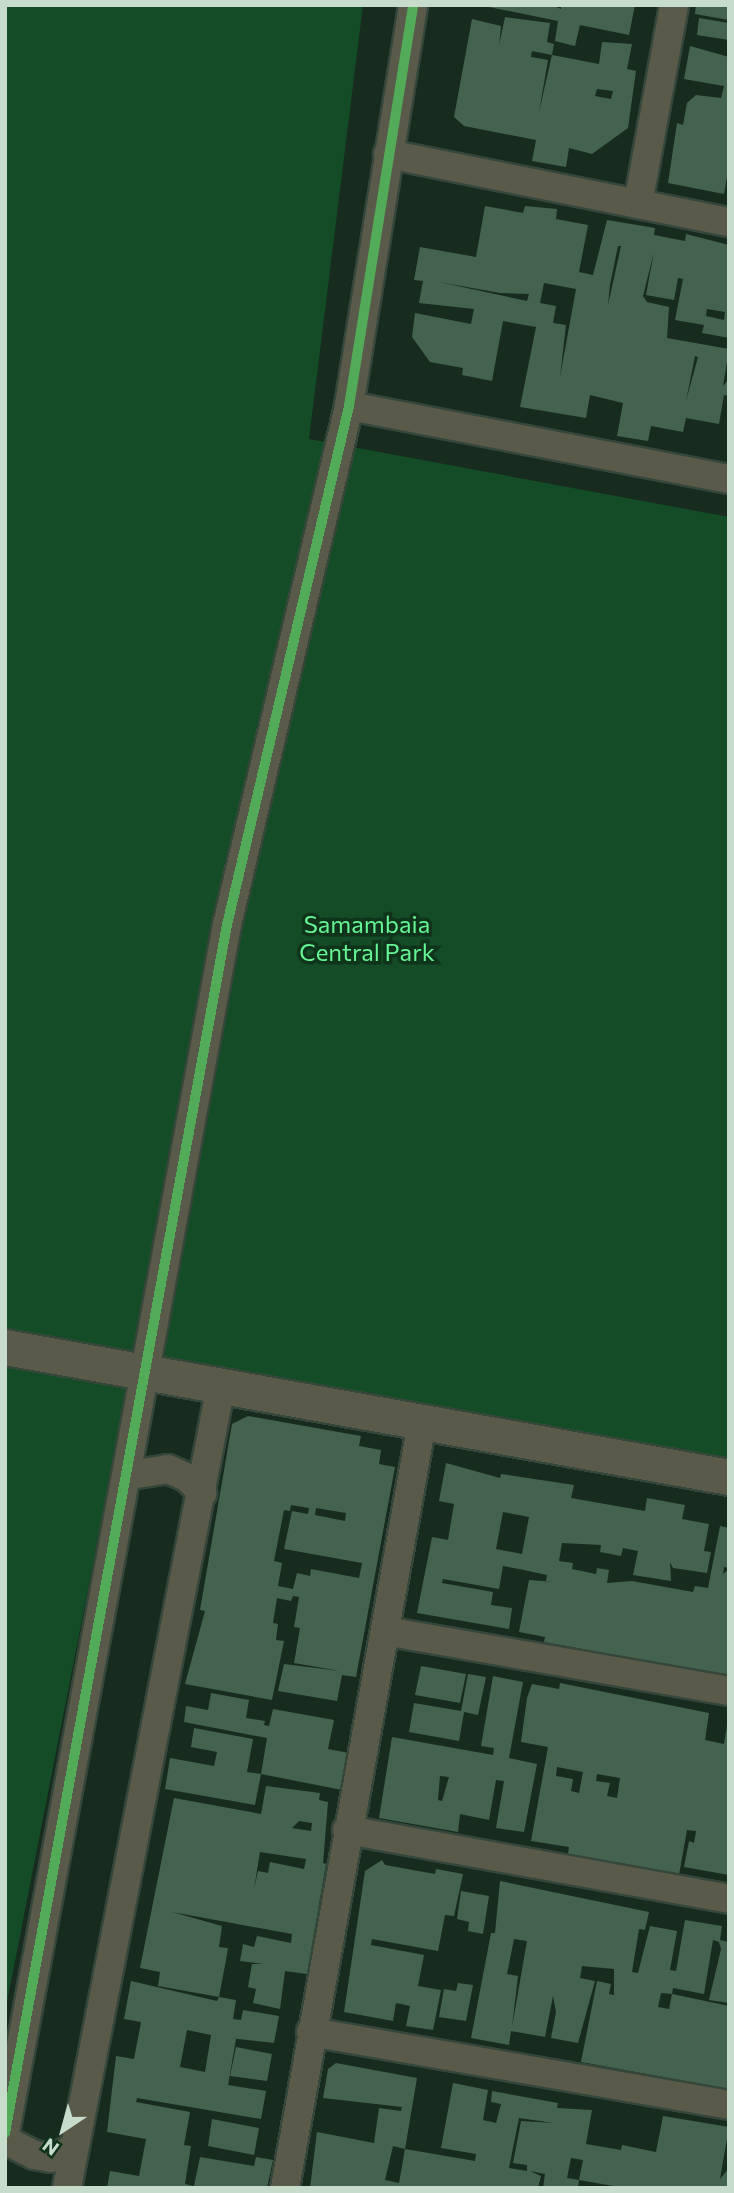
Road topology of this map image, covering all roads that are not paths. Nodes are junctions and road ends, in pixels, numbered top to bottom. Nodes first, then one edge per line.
1 (413, 5) edge
2 (674, 5) edge
3 (388, 154) junction
4 (638, 204) junction
5 (729, 222) edge
6 (349, 406) junction
7 (729, 480) edge
8 (5, 1348) edge
9 (146, 1372) junction
10 (221, 1385) junction
11 (422, 1423) junction
12 (130, 1475) junction
13 (729, 1477) edge
14 (202, 1493) junction
15 (385, 1631) junction
16 (729, 1692) edge
17 (347, 1830) junction
18 (729, 1899) edge
19 (311, 2032) junction
20 (729, 2105) edge
21 (5, 2133) edge
22 (5, 2140) edge
23 (71, 2150) junction
24 (67, 2188) edge
25 (285, 2188) edge

1 - 3 street
2 - 4 street
3 - 4 street
3 - 6 street
4 - 5 street
6 - 7 street
6 - 9 street
8 - 9 street
9 - 10 street
9 - 12 street
10 - 11 street
10 - 14 street
11 - 13 street
11 - 15 street
12 - 14 street
12 - 21 street
14 - 23 street
15 - 16 street
15 - 17 street
17 - 18 street
17 - 19 street
19 - 20 street
19 - 25 street
22 - 23 street
23 - 24 street

